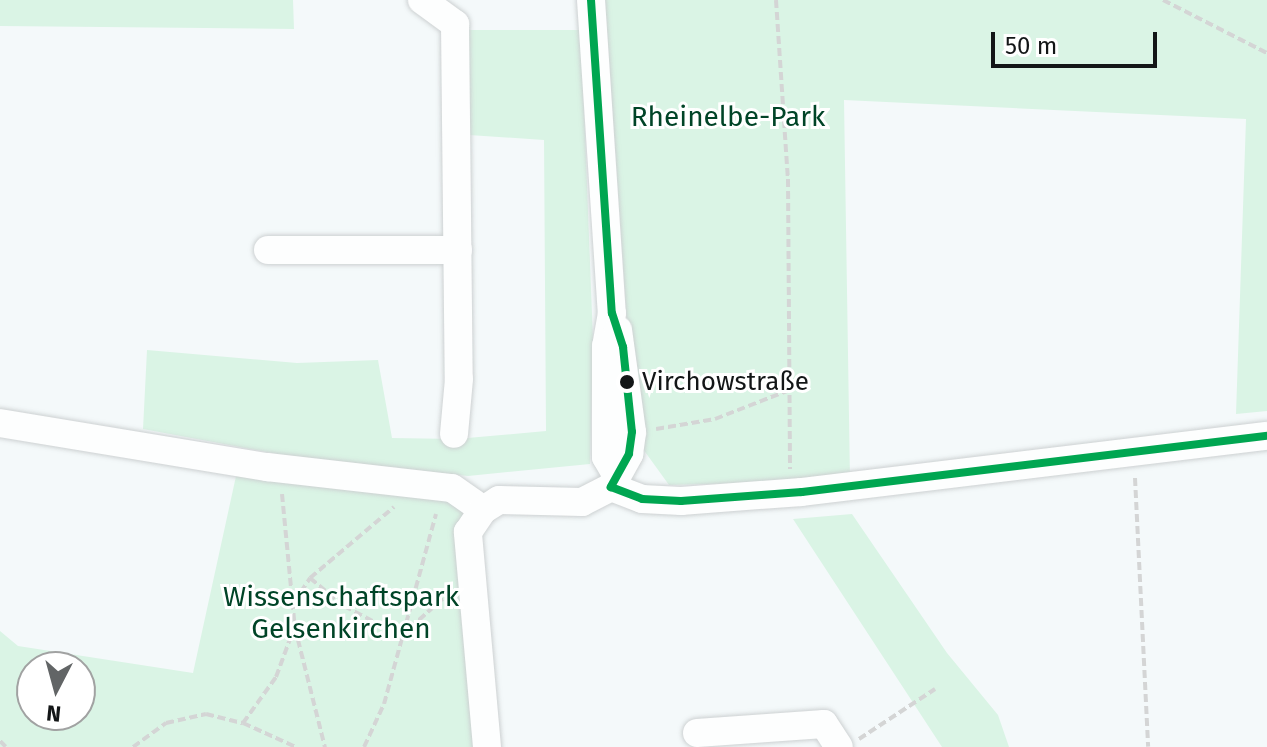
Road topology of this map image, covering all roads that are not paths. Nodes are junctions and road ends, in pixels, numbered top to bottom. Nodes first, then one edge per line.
1 (422, 0) edge
2 (591, 0) edge
3 (268, 250) dead end
4 (458, 250) junction
5 (0, 423) edge
6 (454, 434) dead end
7 (1267, 436) edge
8 (614, 481) junction
9 (483, 510) junction
10 (697, 733) dead end
11 (766, 738) edge
12 (487, 747) edge
13 (839, 747) edge

1 - 4 street
2 - 8 street
3 - 4 street
4 - 6 street
5 - 9 street
7 - 8 street
8 - 9 street
9 - 12 street
10 - 11 street
11 - 13 street

